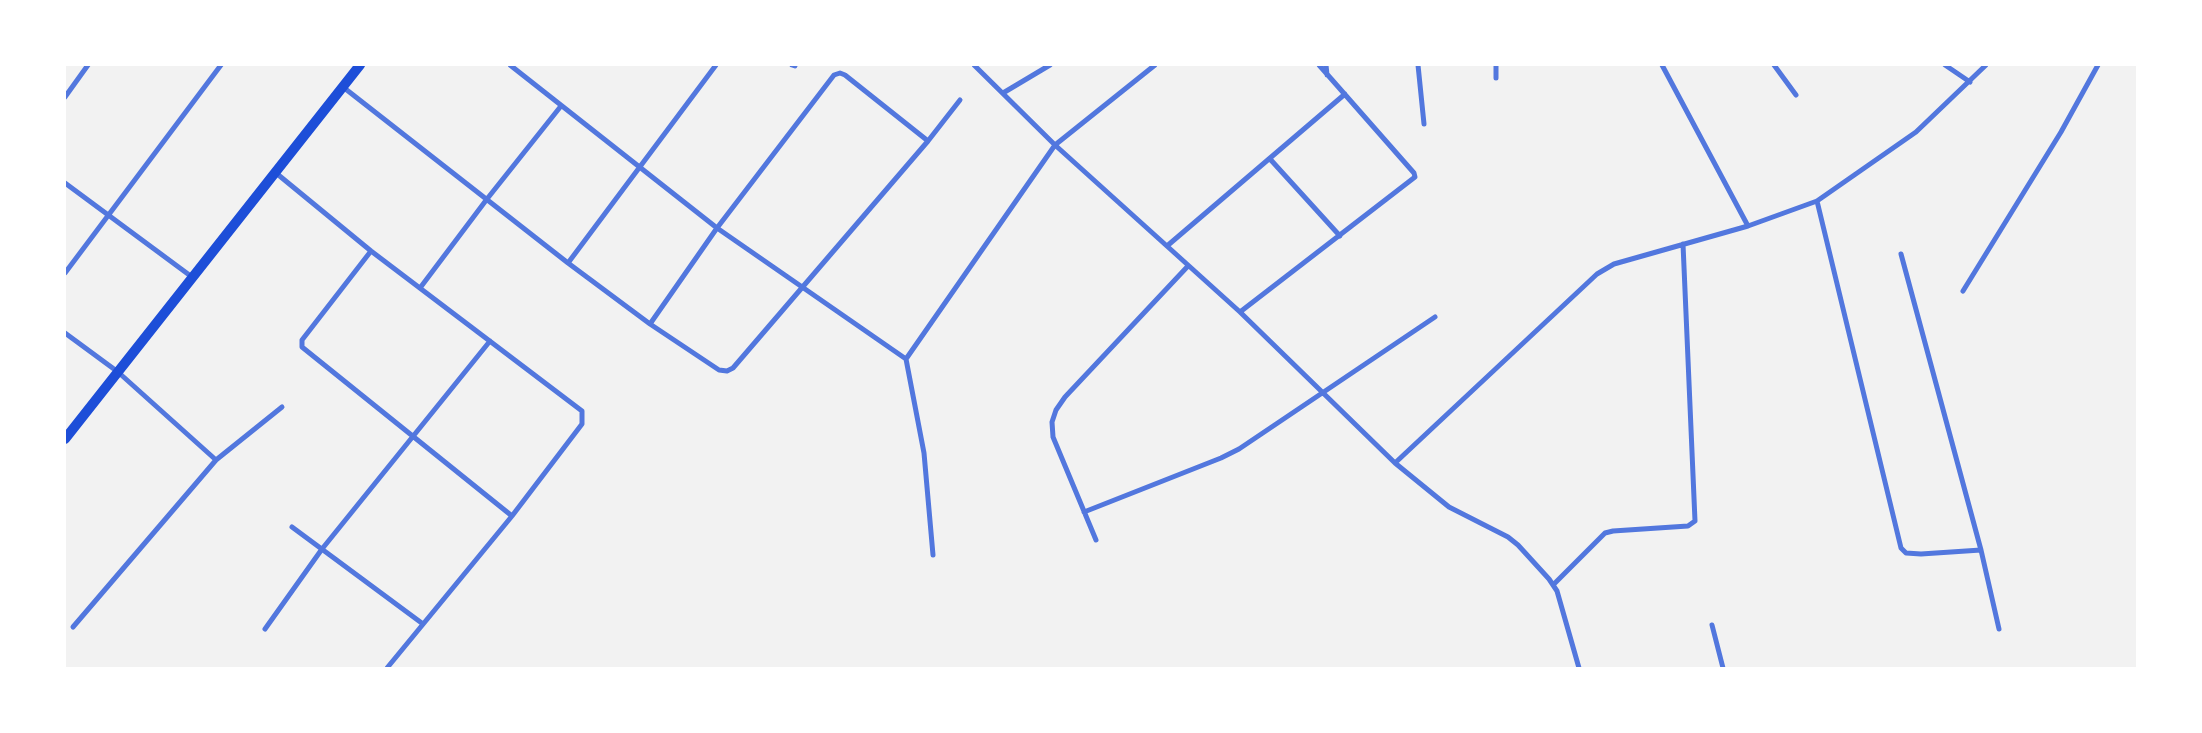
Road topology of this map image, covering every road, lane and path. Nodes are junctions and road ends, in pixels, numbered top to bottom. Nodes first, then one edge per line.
1 (88, 65) edge
2 (222, 65) edge
3 (360, 65) edge
4 (510, 65) edge
5 (716, 65) edge
6 (974, 65) edge
7 (1050, 65) edge
8 (1319, 65) edge
9 (1326, 65) edge
10 (1418, 65) edge
11 (1496, 65) edge
12 (1662, 65) edge
13 (1774, 65) edge
14 (1945, 65) edge
15 (1986, 65) edge
16 (2098, 65) edge
17 (1152, 66) edge
18 (1327, 75) junction
19 (1496, 78) dead end
20 (1970, 82) junction
21 (343, 86) junction
22 (1003, 93) junction
23 (1344, 94) junction
24 (1796, 95) dead end
25 (65, 97) edge
26 (960, 100) dead end
27 (561, 106) junction
28 (1424, 124) dead end
29 (928, 141) junction
30 (1055, 145) junction
31 (1270, 158) junction
32 (640, 168) junction
33 (275, 173) junction
34 (65, 183) edge
35 (487, 199) junction
36 (1817, 201) junction
37 (108, 216) junction
38 (1748, 226) junction
39 (717, 228) junction
40 (1340, 236) junction
41 (1683, 244) junction
42 (1166, 246) junction
43 (371, 251) junction
44 (1901, 254) dead end
45 (568, 263) junction
46 (1188, 266) junction
47 (65, 273) edge
48 (192, 277) junction
49 (803, 286) junction
50 (420, 288) junction
51 (1963, 291) dead end
52 (1240, 312) junction
53 (1435, 318) dead end
54 (650, 324) junction
55 (65, 333) edge
56 (490, 341) junction
57 (906, 359) junction
58 (118, 372) junction
59 (1321, 392) junction
60 (282, 407) dead end
61 (412, 436) junction
62 (65, 439) edge
63 (216, 460) junction
64 (1396, 463) junction
65 (1084, 512) junction
66 (512, 516) junction
67 (292, 527) dead end
68 (1096, 540) dead end
69 (322, 549) junction
70 (1981, 550) junction
71 (934, 555) dead end
72 (1552, 585) junction
73 (423, 624) junction
74 (1712, 625) dead end
75 (73, 627) dead end
76 (265, 629) dead end
77 (1999, 629) dead end
78 (387, 668) edge
79 (1579, 668) edge
80 (1723, 668) edge

1 - 25 street
2 - 37 street
3 - 21 main road
4 - 27 street
5 - 32 street
6 - 22 street
7 - 22 street
8 - 18 street
9 - 18 street
10 - 28 street
11 - 19 street
12 - 38 street
13 - 24 street
14 - 20 street
15 - 20 street
16 - 51 street
17 - 30 street
18 - 23 street
20 - 36 street
21 - 33 main road
21 - 35 street
22 - 30 street
23 - 31 street
23 - 40 street
26 - 29 street
27 - 32 street
27 - 35 street
29 - 39 street
29 - 49 street
30 - 42 street
30 - 57 street
31 - 40 street
31 - 42 street
32 - 39 street
32 - 45 street
33 - 43 street
33 - 48 main road
34 - 37 street
35 - 45 street
35 - 50 street
36 - 38 street
36 - 70 street
37 - 47 street
37 - 48 street
38 - 41 street
39 - 49 street
39 - 54 street
40 - 52 street
41 - 64 street
41 - 72 street
42 - 46 street
43 - 50 street
43 - 61 street
44 - 70 street
45 - 54 street
46 - 52 street
46 - 65 street
48 - 58 main road
49 - 54 street
49 - 57 street
50 - 56 street
52 - 59 street
53 - 59 street
55 - 58 street
56 - 61 street
56 - 66 street
57 - 71 street
58 - 62 main road
58 - 63 street
59 - 64 street
59 - 65 street
60 - 63 street
61 - 66 street
61 - 69 street
63 - 75 street
64 - 72 street
65 - 68 street
66 - 73 street
67 - 69 street
69 - 73 street
69 - 76 street
70 - 77 street
72 - 79 street
73 - 78 street
74 - 80 street

